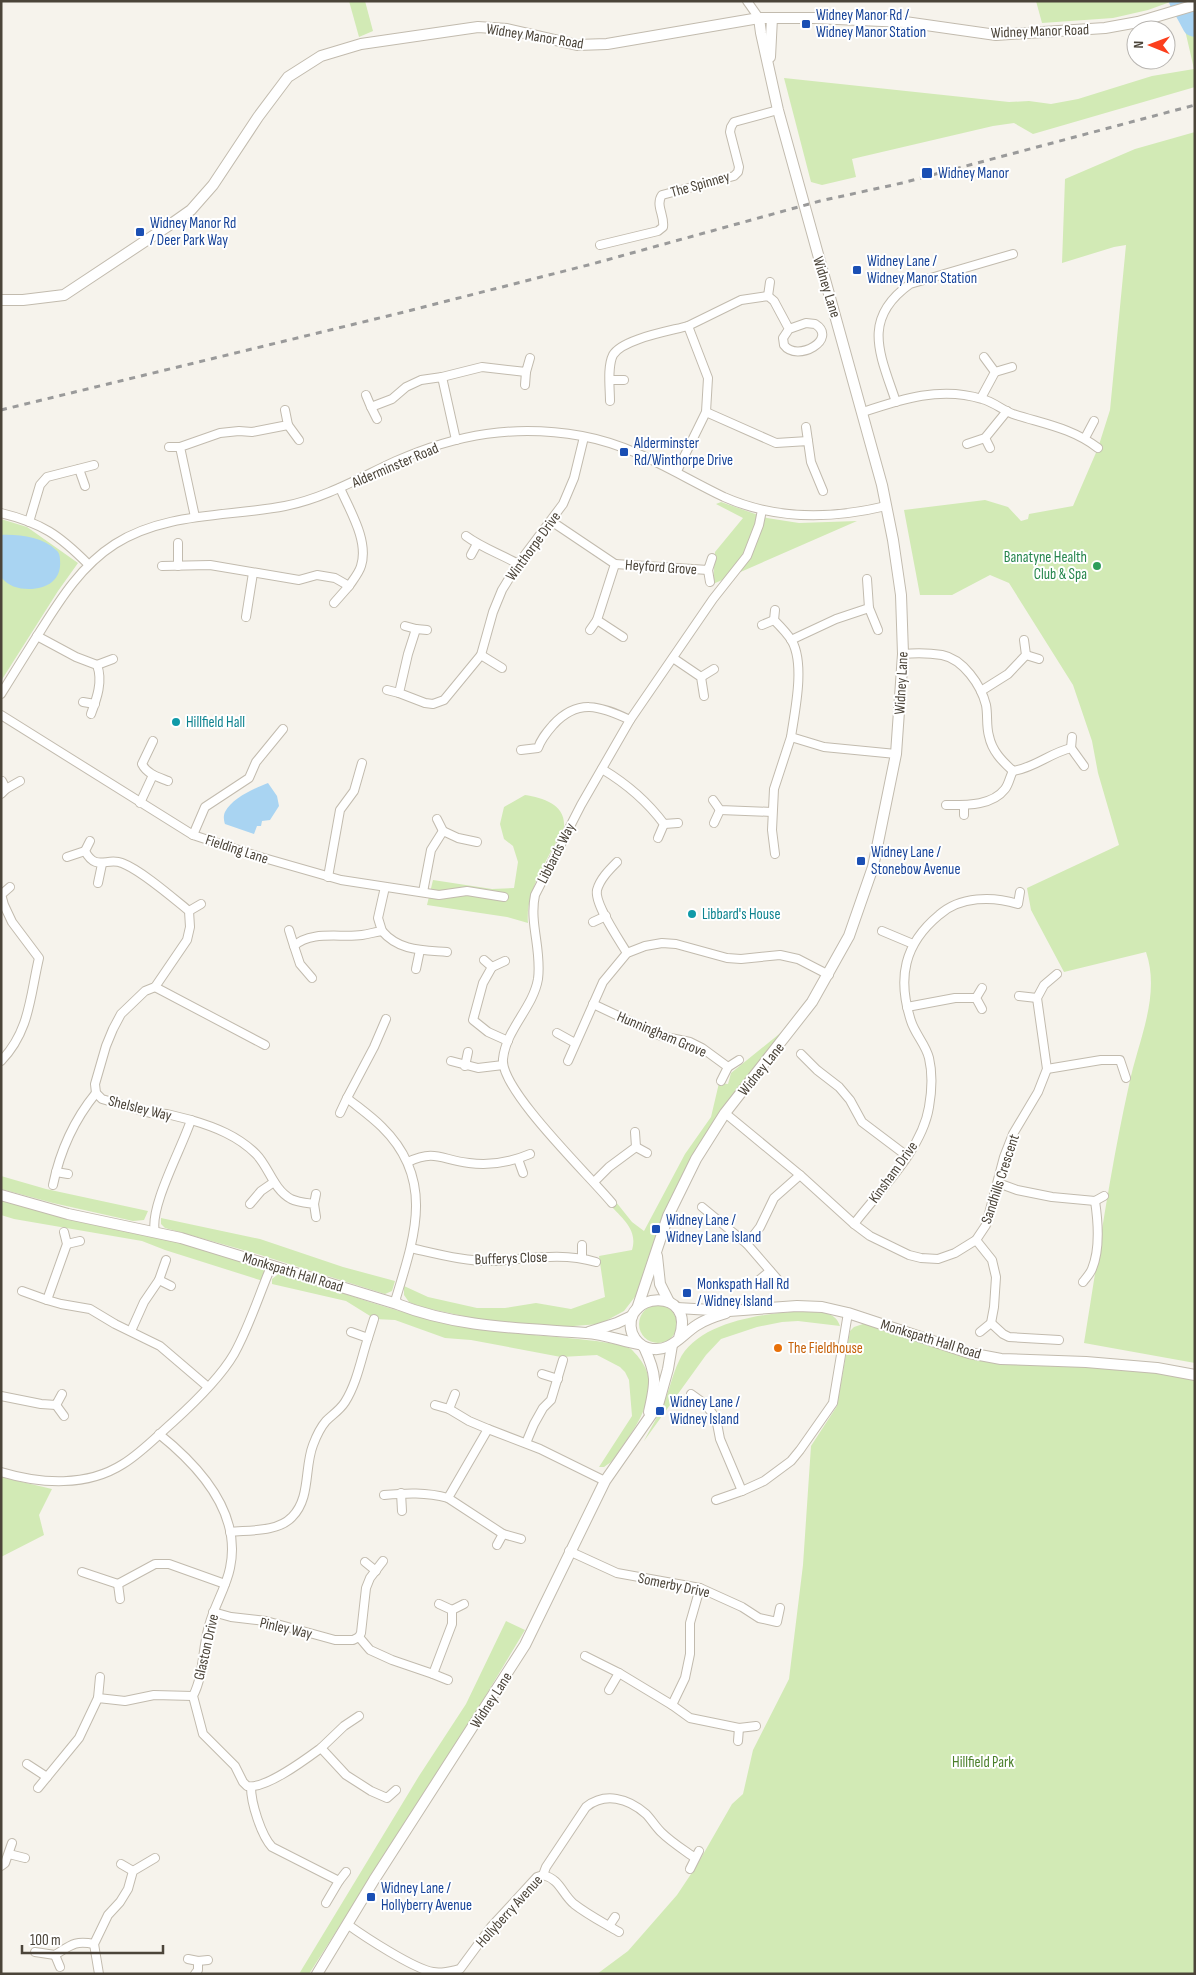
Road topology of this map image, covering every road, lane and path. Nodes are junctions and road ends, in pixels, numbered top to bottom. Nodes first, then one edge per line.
1 (747, 1) edge
2 (1191, 6) edge
3 (759, 18) junction
4 (772, 18) junction
5 (745, 20) junction
6 (761, 33) junction
7 (769, 66) junction
8 (778, 110) junction
9 (600, 246) dead end
10 (1013, 254) dead end
11 (995, 259) junction
12 (998, 268) dead end
13 (770, 282) dead end
14 (768, 296) junction
15 (1, 300) edge
16 (688, 326) junction
17 (789, 329) junction
18 (984, 357) dead end
19 (530, 358) dead end
20 (1012, 367) dead end
21 (526, 372) junction
22 (995, 372) junction
23 (442, 376) junction
24 (610, 380) junction
25 (624, 380) dead end
26 (524, 385) dead end
27 (366, 395) dead end
28 (981, 398) junction
29 (610, 401) dead end
30 (896, 402) junction
31 (370, 407) junction
32 (285, 410) dead end
33 (1007, 411) junction
34 (706, 412) junction
35 (863, 412) junction
36 (377, 419) dead end
37 (1094, 421) dead end
38 (288, 425) junction
39 (806, 427) dead end
40 (584, 437) junction
41 (984, 438) junction
42 (1085, 438) junction
43 (299, 440) dead end
44 (456, 440) junction
45 (808, 441) junction
46 (967, 444) dead end
47 (168, 447) dead end
48 (180, 447) junction
49 (990, 448) dead end
50 (1098, 448) dead end
51 (94, 465) dead end
52 (79, 469) junction
53 (677, 471) junction
54 (816, 474) junction
55 (808, 478) dead end
56 (85, 486) dead end
57 (340, 488) junction
58 (823, 491) dead end
59 (886, 506) junction
60 (762, 510) junction
61 (1, 514) edge
62 (195, 518) junction
63 (552, 521) junction
64 (29, 522) junction
65 (466, 536) dead end
66 (178, 543) dead end
67 (477, 544) junction
68 (471, 555) dead end
69 (712, 558) dead end
70 (88, 564) junction
71 (518, 564) junction
72 (615, 564) junction
73 (162, 566) dead end
74 (178, 566) junction
75 (708, 570) junction
76 (253, 573) junction
77 (867, 579) dead end
78 (710, 582) dead end
79 (349, 586) junction
80 (334, 602) dead end
81 (869, 608) junction
82 (775, 610) dead end
83 (246, 616) dead end
84 (597, 620) junction
85 (774, 620) junction
86 (762, 625) dead end
87 (405, 626) dead end
88 (416, 629) junction
89 (427, 630) dead end
90 (590, 630) dead end
91 (878, 630) dead end
92 (37, 636) junction
93 (623, 637) dead end
94 (792, 640) junction
95 (1024, 640) dead end
96 (903, 654) junction
97 (481, 655) junction
98 (1026, 655) junction
99 (674, 658) junction
100 (113, 659) dead end
101 (1039, 659) dead end
102 (97, 665) junction
103 (502, 668) dead end
104 (714, 669) dead end
105 (701, 678) junction
106 (386, 690) dead end
107 (981, 691) junction
108 (399, 693) junction
109 (1, 694) edge
110 (704, 696) dead end
111 (83, 702) dead end
112 (95, 704) junction
113 (91, 714) dead end
114 (1, 715) edge
115 (630, 720) junction
116 (283, 729) dead end
117 (791, 737) junction
118 (1072, 737) dead end
119 (153, 741) dead end
120 (538, 748) junction
121 (1071, 748) junction
122 (521, 750) dead end
123 (544, 754) dead end
124 (896, 754) junction
125 (362, 763) dead end
126 (1084, 766) dead end
127 (602, 768) junction
128 (1013, 771) junction
129 (153, 775) junction
130 (20, 781) dead end
131 (168, 781) dead end
132 (357, 785) junction
133 (366, 787) dead end
134 (3, 788) edge
135 (713, 800) dead end
136 (140, 803) junction
137 (964, 804) junction
138 (946, 805) dead end
139 (720, 810) junction
140 (772, 812) junction
141 (964, 815) dead end
142 (437, 819) dead end
143 (678, 823) dead end
144 (714, 823) dead end
145 (664, 824) junction
146 (443, 831) junction
147 (193, 835) junction
148 (658, 838) dead end
149 (90, 841) dead end
150 (477, 842) dead end
151 (85, 851) junction
152 (775, 854) dead end
153 (67, 857) dead end
154 (617, 862) dead end
155 (102, 864) junction
156 (328, 877) junction
157 (98, 882) dead end
158 (10, 887) dead end
159 (385, 887) junction
160 (423, 892) junction
161 (1020, 892) dead end
162 (2, 894) edge
163 (504, 897) dead end
164 (200, 904) dead end
165 (1018, 904) junction
166 (189, 911) junction
167 (1017, 914) dead end
168 (606, 916) junction
169 (593, 922) dead end
170 (289, 930) dead end
171 (382, 930) junction
172 (882, 931) dead end
173 (912, 944) junction
174 (294, 946) junction
175 (420, 950) junction
176 (447, 952) dead end
177 (627, 953) junction
178 (47, 954) dead end
179 (39, 958) junction
180 (484, 960) dead end
181 (504, 961) dead end
182 (492, 967) junction
183 (416, 968) dead end
184 (1057, 974) dead end
185 (829, 975) junction
186 (312, 978) dead end
187 (155, 987) junction
188 (982, 988) dead end
189 (1019, 996) dead end
190 (976, 998) junction
191 (1037, 998) junction
192 (593, 1004) junction
193 (908, 1007) junction
194 (982, 1009) dead end
195 (386, 1019) dead end
196 (557, 1033) dead end
197 (247, 1037) junction
198 (508, 1041) junction
199 (575, 1043) junction
200 (244, 1046) dead end
201 (265, 1046) dead end
202 (468, 1052) dead end
203 (801, 1054) dead end
204 (739, 1060) dead end
205 (1, 1061) edge
206 (451, 1061) dead end
207 (568, 1061) dead end
208 (503, 1065) junction
209 (465, 1066) junction
210 (728, 1067) junction
211 (1047, 1069) junction
212 (1126, 1078) dead end
213 (721, 1081) dead end
214 (96, 1093) junction
215 (347, 1098) junction
216 (725, 1113) junction
217 (340, 1114) dead end
218 (191, 1120) junction
219 (635, 1132) dead end
220 (636, 1147) junction
221 (647, 1153) dead end
222 (530, 1154) dead end
223 (907, 1156) junction
224 (518, 1159) junction
225 (408, 1162) junction
226 (56, 1172) junction
227 (523, 1173) dead end
228 (68, 1174) dead end
229 (800, 1175) junction
230 (274, 1182) junction
231 (594, 1182) junction
232 (998, 1183) junction
233 (53, 1185) dead end
234 (1, 1194) edge
235 (316, 1194) dead end
236 (1104, 1196) dead end
237 (1095, 1201) junction
238 (612, 1203) dead end
239 (250, 1204) dead end
240 (314, 1204) junction
241 (702, 1206) dead end
242 (316, 1217) dead end
243 (854, 1224) junction
244 (64, 1232) dead end
245 (155, 1232) junction
246 (976, 1240) junction
247 (80, 1241) dead end
248 (67, 1244) junction
249 (747, 1244) junction
250 (582, 1245) dead end
251 (411, 1248) junction
252 (656, 1252) junction
253 (582, 1258) junction
254 (166, 1260) dead end
255 (596, 1262) dead end
256 (274, 1266) junction
257 (770, 1271) junction
258 (159, 1280) junction
259 (759, 1280) dead end
260 (779, 1281) dead end
261 (1083, 1282) dead end
262 (171, 1286) dead end
263 (22, 1291) dead end
264 (47, 1300) junction
265 (397, 1304) junction
266 (673, 1305) junction
267 (634, 1312) junction
268 (729, 1312) junction
269 (848, 1313) junction
270 (374, 1319) dead end
271 (991, 1323) junction
272 (131, 1331) junction
273 (351, 1332) dead end
274 (980, 1332) dead end
275 (588, 1333) junction
276 (368, 1338) junction
277 (1059, 1340) dead end
278 (676, 1342) junction
279 (641, 1345) junction
280 (563, 1360) dead end
281 (542, 1374) dead end
282 (1195, 1375) edge
283 (558, 1379) junction
284 (208, 1387) junction
285 (62, 1394) dead end
286 (455, 1394) dead end
287 (691, 1394) dead end
288 (1, 1396) edge
289 (56, 1405) junction
290 (435, 1405) dead end
291 (449, 1410) junction
292 (64, 1416) dead end
293 (648, 1418) junction
294 (488, 1429) junction
295 (160, 1434) junction
296 (526, 1443) junction
297 (1, 1472) edge
298 (605, 1481) junction
299 (742, 1491) junction
300 (401, 1493) junction
301 (384, 1495) dead end
302 (448, 1498) junction
303 (716, 1500) dead end
304 (402, 1511) dead end
305 (230, 1532) junction
306 (503, 1534) junction
307 (521, 1539) dead end
308 (497, 1545) dead end
309 (569, 1551) junction
310 (383, 1561) dead end
311 (365, 1562) dead end
312 (376, 1571) junction
313 (82, 1572) dead end
314 (118, 1584) junction
315 (225, 1584) junction
316 (700, 1588) junction
317 (120, 1599) dead end
318 (439, 1604) dead end
319 (464, 1604) dead end
320 (780, 1608) dead end
321 (452, 1610) junction
322 (213, 1612) junction
323 (358, 1637) junction
324 (585, 1656) dead end
325 (619, 1673) junction
326 (433, 1674) junction
327 (100, 1677) dead end
328 (448, 1680) dead end
329 (609, 1690) dead end
330 (193, 1696) junction
331 (98, 1698) junction
332 (672, 1705) junction
333 (359, 1716) dead end
334 (756, 1726) dead end
335 (739, 1728) junction
336 (738, 1741) dead end
337 (321, 1748) junction
338 (27, 1764) dead end
339 (47, 1777) junction
340 (251, 1786) junction
341 (38, 1788) dead end
342 (396, 1790) dead end
343 (12, 1843) dead end
344 (700, 1851) dead end
345 (9, 1854) junction
346 (25, 1858) dead end
347 (155, 1858) dead end
348 (695, 1858) junction
349 (121, 1864) dead end
350 (1, 1866) edge
351 (690, 1869) dead end
352 (133, 1871) junction
353 (346, 1872) dead end
354 (543, 1875) junction
355 (339, 1881) junction
356 (326, 1902) dead end
357 (615, 1917) dead end
358 (347, 1924) junction
359 (608, 1926) junction
360 (619, 1932) dead end
361 (94, 1944) junction
362 (36, 1952) dead end
363 (55, 1955) junction
364 (188, 1959) dead end
365 (208, 1960) dead end
366 (198, 1961) junction
367 (60, 1967) dead end
368 (461, 1971) edge
369 (99, 1974) edge
370 (196, 1974) edge
371 (317, 1974) edge

1 - 3 street
2 - 4 street, Widney Manor Road
3 - 4 street, Widney Manor Road
3 - 5 street, Widney Manor Road
3 - 6 street, Widney Lane
4 - 7 street, Widney Lane
5 - 6 street
5 - 15 street, Widney Manor Road
6 - 7 street, Widney Lane
7 - 8 street, Widney Lane
8 - 9 street, The Spinney
8 - 35 street, Widney Lane
10 - 11 street
11 - 12 street
11 - 30 street
13 - 14 street
14 - 16 street
14 - 17 street
16 - 24 street
16 - 34 street
17 - 17 street
18 - 22 street
19 - 21 street
20 - 22 street
21 - 23 street
21 - 26 street
22 - 28 street
23 - 31 street
23 - 44 street
24 - 25 street
24 - 29 street
27 - 31 street
28 - 30 street
28 - 33 street
30 - 35 street
31 - 36 street
32 - 38 street
33 - 41 street
33 - 42 street
34 - 45 street
34 - 53 street
35 - 59 street, Widney Lane
37 - 42 street
38 - 43 street
38 - 48 street
39 - 45 street
40 - 44 street, Alderminster Road
40 - 53 street, Alderminster Road
40 - 63 street, Winthorpe Drive
41 - 46 street
41 - 49 street
42 - 50 street
44 - 57 street, Alderminster Road
45 - 54 street
47 - 48 street
48 - 62 street
51 - 52 street
52 - 56 street
52 - 64 street
53 - 60 street, Alderminster Road
54 - 55 street
54 - 58 street
57 - 62 street, Alderminster Road
57 - 79 street
59 - 60 street, Alderminster Road
59 - 96 street, Widney Lane
60 - 99 street, Libbards Way
61 - 64 street
62 - 70 street, Alderminster Road
63 - 71 street, Winthorpe Drive
63 - 72 street, Heyford Grove
64 - 70 street
65 - 67 street
66 - 74 street
67 - 68 street
67 - 71 street
69 - 75 street, Heyford Grove
70 - 92 street, Alderminster Road
71 - 97 street, Winthorpe Drive
72 - 75 street, Heyford Grove
72 - 84 street, Heyford Grove
73 - 74 street
74 - 76 street
75 - 78 street, Heyford Grove
76 - 79 street
76 - 83 street
77 - 81 street
79 - 80 street
81 - 91 street
81 - 94 street
82 - 85 street
84 - 90 street, Heyford Grove
84 - 93 street
85 - 86 street
85 - 94 street
87 - 88 street
88 - 89 street
88 - 108 street
92 - 102 street
92 - 109 street, Alderminster Road
94 - 117 street
95 - 98 street
96 - 107 street
96 - 124 street, Widney Lane
97 - 103 street
97 - 108 street, Winthorpe Drive
98 - 101 street
98 - 107 street
99 - 105 street
99 - 115 street, Libbards Way
100 - 102 street
102 - 112 street
104 - 105 street
105 - 110 street
106 - 108 street, Winthorpe Drive
107 - 128 street
111 - 112 street
112 - 113 street
114 - 136 street, Fielding Lane
115 - 120 street
115 - 127 street, Libbards Way
116 - 147 street
117 - 124 street
117 - 140 street
118 - 121 street
119 - 129 street
120 - 122 street
120 - 123 street
121 - 126 street
121 - 128 street
124 - 185 street, Widney Lane
125 - 132 street
127 - 145 street
127 - 198 street, Libbards Way
128 - 137 street
129 - 131 street
129 - 136 street
130 - 134 street
132 - 133 street
132 - 156 street
135 - 139 street
136 - 147 street, Fielding Lane
137 - 138 street
137 - 141 street
139 - 140 street
139 - 144 street
140 - 152 street
142 - 146 street
143 - 145 street
145 - 148 street
146 - 150 street
146 - 160 street
147 - 156 street, Fielding Lane
149 - 151 street
151 - 153 street
151 - 155 street
154 - 168 street
155 - 157 street
155 - 166 street
156 - 159 street, Fielding Lane
158 - 162 street
159 - 160 street, Fielding Lane
159 - 171 street
160 - 163 street, Fielding Lane
161 - 165 street
162 - 179 street
164 - 166 street
165 - 167 street
165 - 173 street, Kinsham Drive
166 - 187 street, Shelsley Way
168 - 169 street
168 - 177 street
170 - 174 street
171 - 174 street
171 - 175 street
172 - 173 street
173 - 193 street, Kinsham Drive
174 - 186 street
175 - 176 street
175 - 183 street
177 - 185 street
177 - 192 street
178 - 179 street
179 - 205 street
180 - 182 street
181 - 182 street
182 - 198 street
184 - 191 street
185 - 216 street, Widney Lane
187 - 197 street
187 - 214 street, Shelsley Way
188 - 190 street
189 - 191 street
190 - 193 street
190 - 194 street
191 - 211 street, Sandhills Crescent
192 - 199 street
192 - 210 street, Hunningham Grove
193 - 223 street, Kinsham Drive
195 - 215 street
196 - 199 street
197 - 200 street
197 - 201 street
198 - 208 street, Libbards Way
199 - 207 street
202 - 209 street
203 - 223 street
204 - 210 street
206 - 209 street
208 - 209 street
208 - 231 street
210 - 213 street
211 - 212 street
211 - 232 street, Sandhills Crescent
214 - 218 street, Shelsley Way
214 - 226 street
215 - 217 street
215 - 225 street
216 - 229 street, Sandhills Crescent
216 - 252 street, Widney Lane
218 - 230 street
218 - 245 street, Shelsley Way
219 - 220 street
220 - 221 street
220 - 231 street
222 - 224 street
223 - 243 street, Kinsham Drive
224 - 225 street
224 - 227 street
225 - 251 street
226 - 228 street
226 - 233 street
229 - 243 street, Sandhills Crescent
229 - 249 street
230 - 239 street
230 - 240 street
231 - 238 street
232 - 237 street
232 - 246 street, Sandhills Crescent
234 - 245 street, Monkspath Hall Road
235 - 240 street
236 - 237 street
237 - 261 street
240 - 242 street
241 - 249 street
243 - 246 street, Sandhills Crescent
244 - 248 street
245 - 256 street, Monkspath Hall Road
246 - 271 street
247 - 248 street
248 - 264 street
249 - 257 street
250 - 253 street
251 - 253 street, Bufferys Close
251 - 265 street
252 - 266 street, Widney Lane
252 - 267 street, Widney Lane
253 - 255 street, Bufferys Close
254 - 258 street
256 - 265 street, Monkspath Hall Road
256 - 284 street
257 - 259 street
257 - 260 street
258 - 262 street
258 - 272 street
263 - 264 street
264 - 272 street
265 - 275 street, Monkspath Hall Road
266 - 267 street
266 - 268 street, Monkspath Hall Road
266 - 278 street
267 - 275 street, Monkspath Hall Road
267 - 279 street
268 - 269 street, Monkspath Hall Road
268 - 278 street, Monkspath Hall Road
269 - 282 street, Monkspath Hall Road
269 - 299 street
270 - 276 street
271 - 274 street
271 - 277 street
272 - 284 street
273 - 276 street
275 - 279 street, Monkspath Hall Road
276 - 305 street
278 - 279 street
278 - 293 street, Widney Lane
279 - 293 street, Widney Lane
280 - 283 street
281 - 283 street
283 - 296 street
284 - 295 street
285 - 289 street
286 - 291 street
287 - 299 street
288 - 289 street
289 - 292 street
290 - 291 street
291 - 294 street
293 - 298 street, Widney Lane
294 - 296 street
294 - 302 street
295 - 297 street
295 - 305 street, Glaston Drive
296 - 298 street
298 - 309 street, Widney Lane
299 - 303 street
300 - 301 street
300 - 302 street
300 - 304 street
302 - 306 street
305 - 315 street, Glaston Drive
306 - 307 street
306 - 308 street
309 - 316 street, Somerby Drive
309 - 358 street, Widney Lane
310 - 312 street
311 - 312 street
312 - 323 street
313 - 314 street
314 - 315 street
314 - 317 street
315 - 322 street, Glaston Drive
316 - 320 street, Somerby Drive
316 - 332 street
318 - 321 street
319 - 321 street
321 - 326 street
322 - 323 street, Pinley Way
322 - 330 street, Glaston Drive
323 - 326 street
324 - 325 street
325 - 329 street
325 - 332 street
326 - 328 street
327 - 331 street
330 - 331 street
330 - 340 street, Glaston Drive
331 - 339 street
332 - 335 street
333 - 337 street
334 - 335 street
335 - 336 street
337 - 340 street
337 - 342 street
338 - 339 street
339 - 341 street
340 - 355 street
343 - 345 street
344 - 348 street
345 - 346 street
345 - 350 street
347 - 352 street
348 - 351 street
348 - 354 street, Hollyberry Avenue
349 - 352 street
352 - 361 street
353 - 355 street
354 - 359 street
354 - 368 street, Hollyberry Avenue
355 - 356 street
357 - 359 street
358 - 368 street, Hollyberry Avenue
358 - 371 street, Widney Lane
359 - 360 street
361 - 363 street
361 - 369 street
362 - 363 street
363 - 367 street
364 - 366 street
365 - 366 street
366 - 370 street

